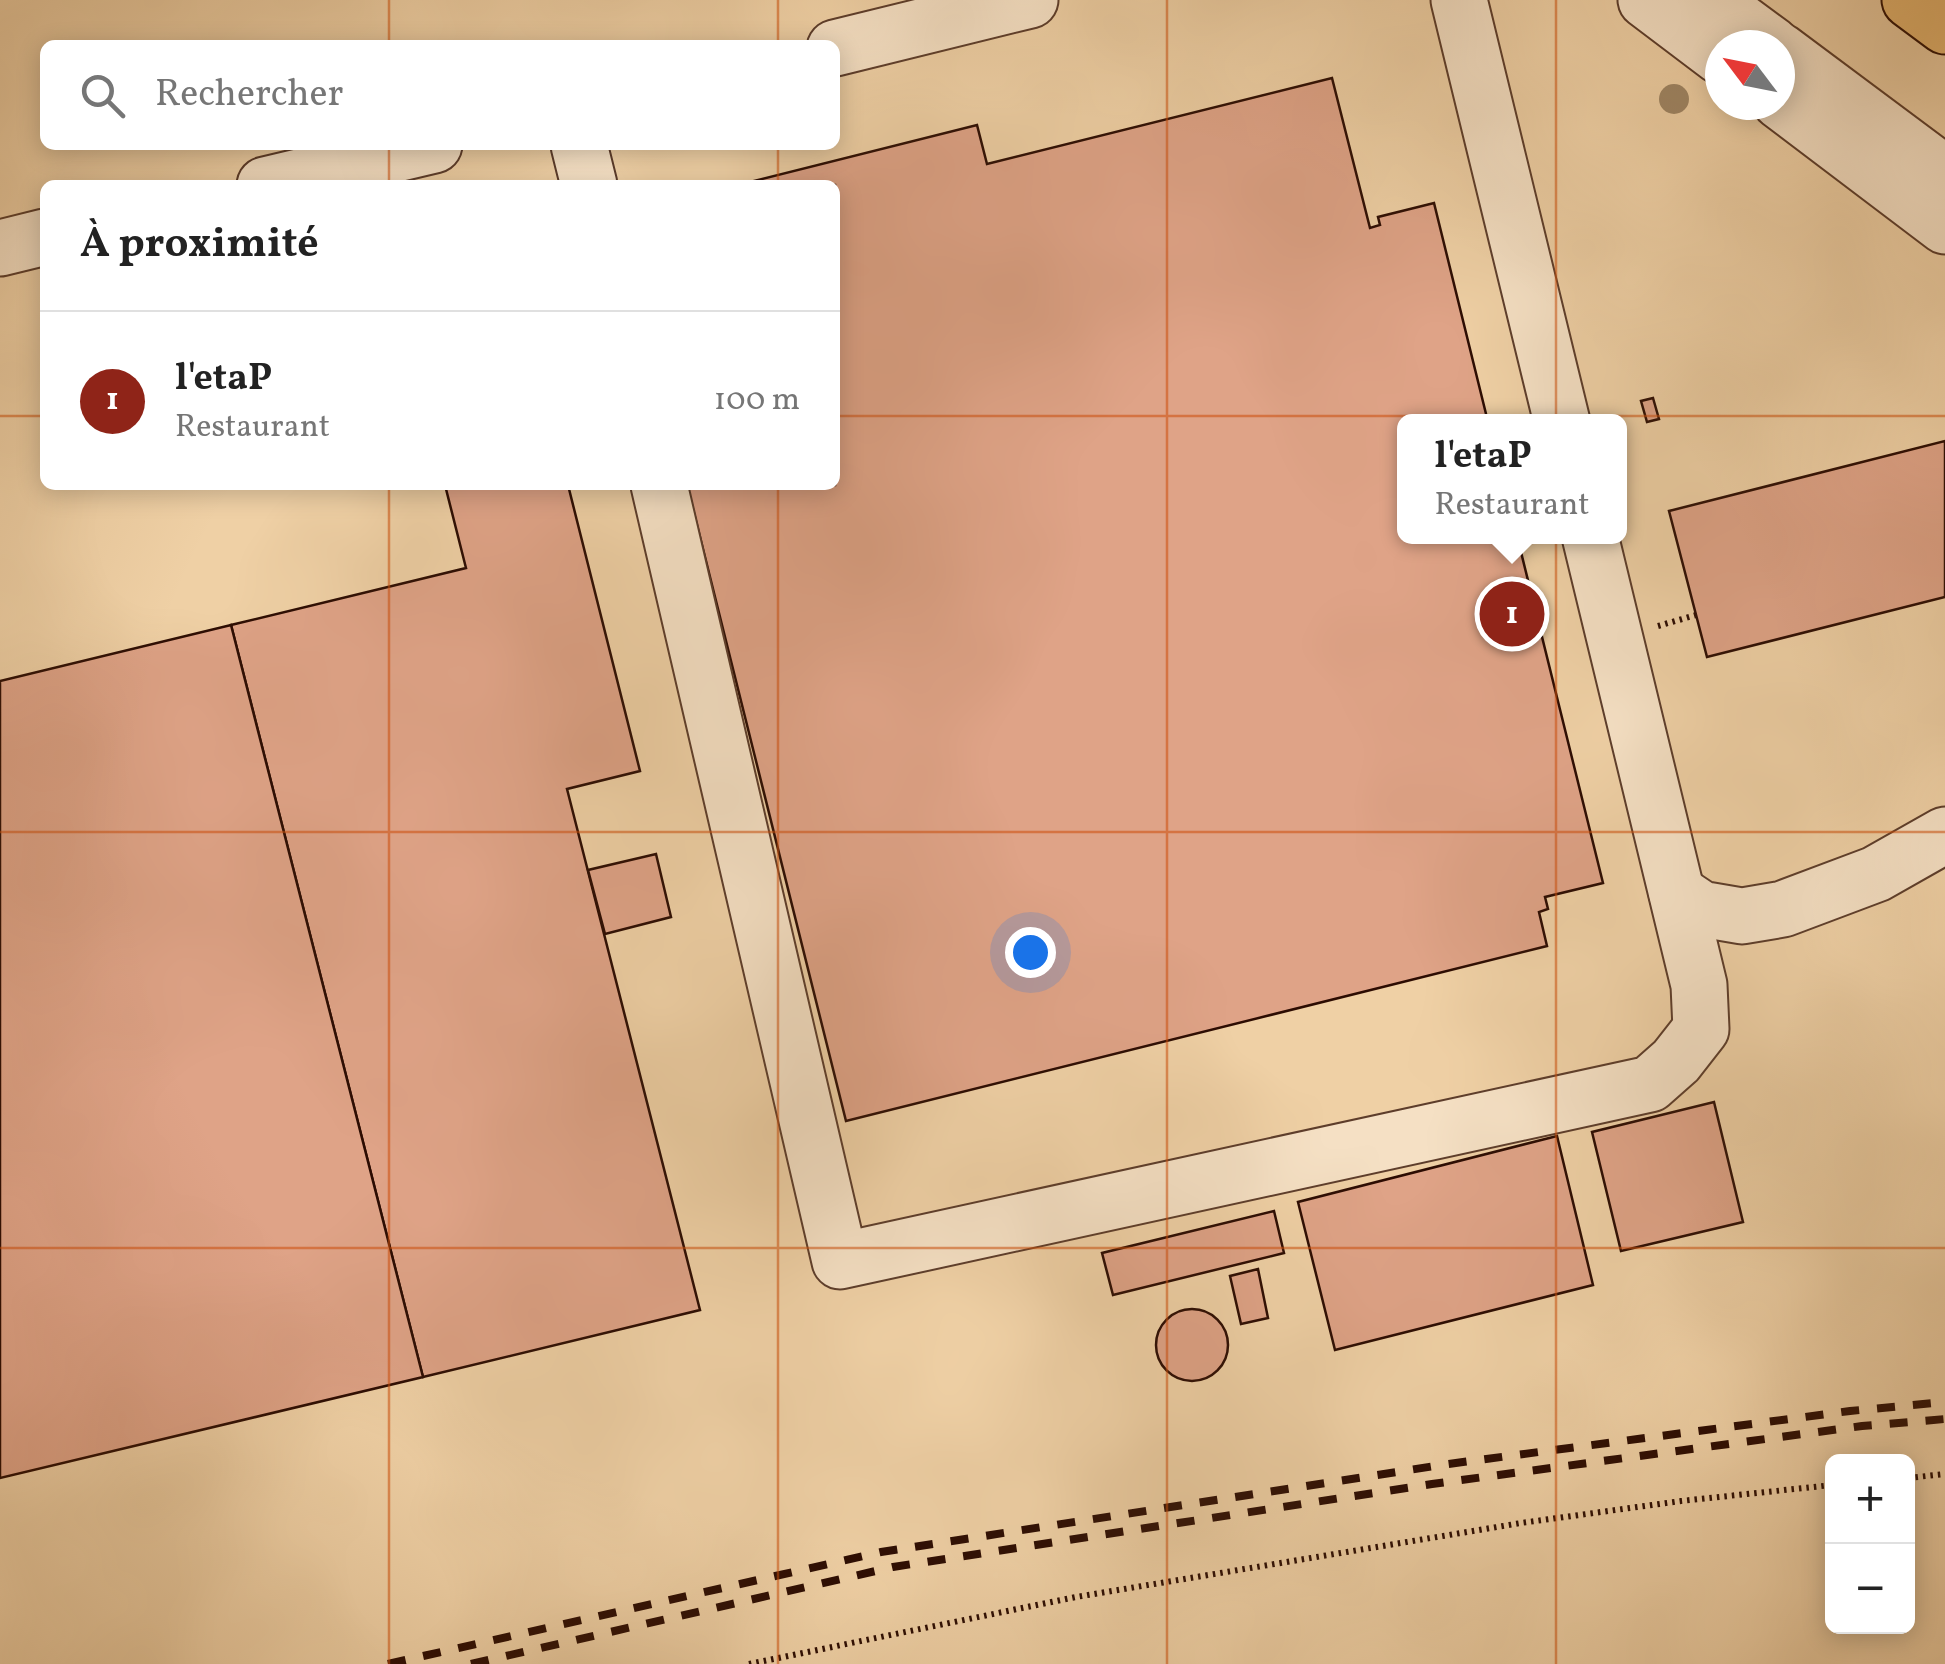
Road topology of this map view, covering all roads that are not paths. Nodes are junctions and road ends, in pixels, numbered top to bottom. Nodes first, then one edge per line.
1 (1030, 0) edge
2 (1460, 0) edge
3 (1646, 0) edge
4 (1712, 0) edge
5 (1910, 0) edge
6 (1945, 26) edge
7 (1752, 30) edge
8 (1705, 45) edge
9 (840, 47) edge
10 (1795, 62) edge
11 (1795, 112) edge
12 (413, 150) edge
13 (581, 150) edge
14 (1945, 174) edge
15 (286, 180) edge
16 (588, 180) edge
17 (1945, 226) edge
18 (40, 238) edge
19 (0, 248) edge
20 (1560, 414) edge
21 (660, 490) edge
22 (1592, 544) edge
23 (1945, 835) edge
24 (1677, 893) junction

1 - 9 street
2 - 20 street
3 - 8 street
4 - 7 street
5 - 6 main road
10 - 14 street
11 - 17 street
12 - 15 street
13 - 16 street
18 - 19 street
21 - 24 street
22 - 24 street
23 - 24 street

